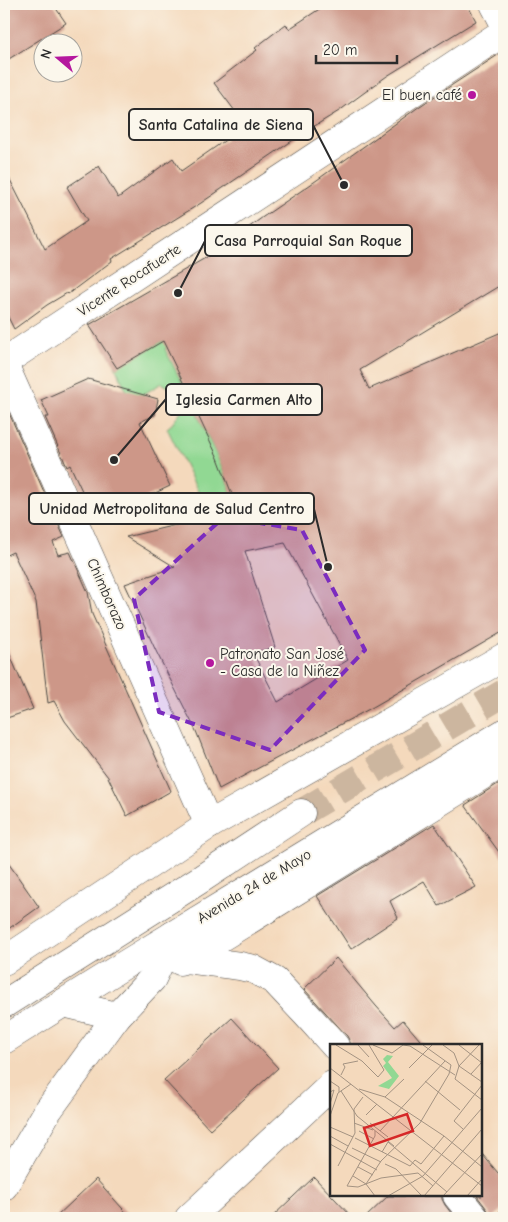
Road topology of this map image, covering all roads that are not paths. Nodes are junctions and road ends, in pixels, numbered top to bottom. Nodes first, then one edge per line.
1 (494, 4) edge
2 (504, 23) edge
3 (504, 32) edge
4 (4, 363) edge
5 (504, 657) edge
6 (504, 733) edge
7 (504, 762) edge
8 (301, 813) tunnel mouth
9 (209, 825) junction
10 (173, 935) junction
11 (186, 959) junction
12 (4, 961) edge
13 (152, 979) junction
14 (64, 1003) junction
15 (4, 1004) edge
16 (117, 1016) junction
17 (4, 1040) edge
18 (333, 1044) edge
19 (330, 1087) edge
20 (4, 1186) edge
21 (458, 1197) edge
22 (189, 1218) edge
23 (475, 1218) edge

1 - 2 street
3 - 4 street, Vicente Rocafuerte
4 - 9 street, Chimborazo
5 - 9 street
6 - 10 street, Avenida 24 de Mayo
7 - 11 street, Avenida 24 de Mayo
8 - 15 street
9 - 12 street
10 - 13 street
10 - 14 street, Avenida 24 de Mayo
11 - 13 street
11 - 18 street
13 - 16 street
14 - 16 street
14 - 17 street, Avenida 24 de Mayo
16 - 20 street
19 - 22 street
21 - 23 street

